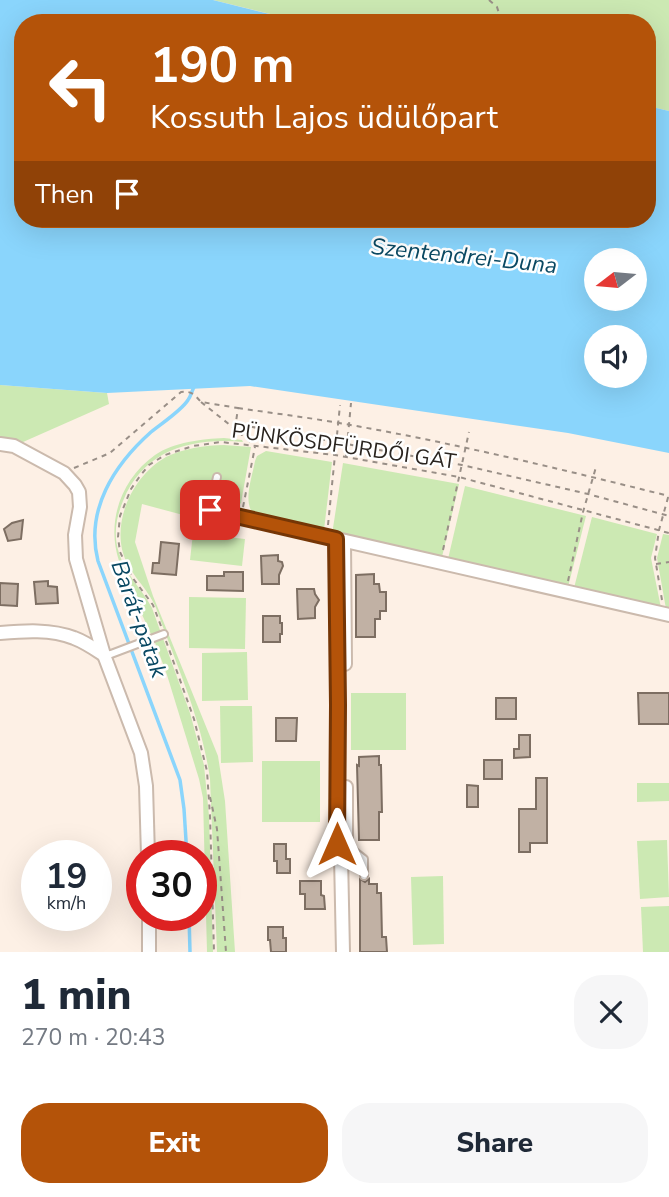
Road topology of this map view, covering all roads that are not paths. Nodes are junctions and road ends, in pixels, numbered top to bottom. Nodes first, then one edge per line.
1 (0, 444) edge
2 (217, 477) dead end
3 (210, 510) joint
4 (335, 539) junction
5 (667, 615) edge
6 (0, 633) edge
7 (164, 634) road end
8 (104, 654) junction
9 (148, 840) edge
10 (344, 851) junction
11 (364, 876) dead end
12 (149, 931) edge
13 (149, 952) edge
14 (343, 952) edge

1 - 8 street
2 - 3 lane
3 - 4 street
4 - 5 street
4 - 10 street
6 - 8 street
7 - 8 lane
8 - 9 street
10 - 11 lane
10 - 14 street
12 - 13 street

